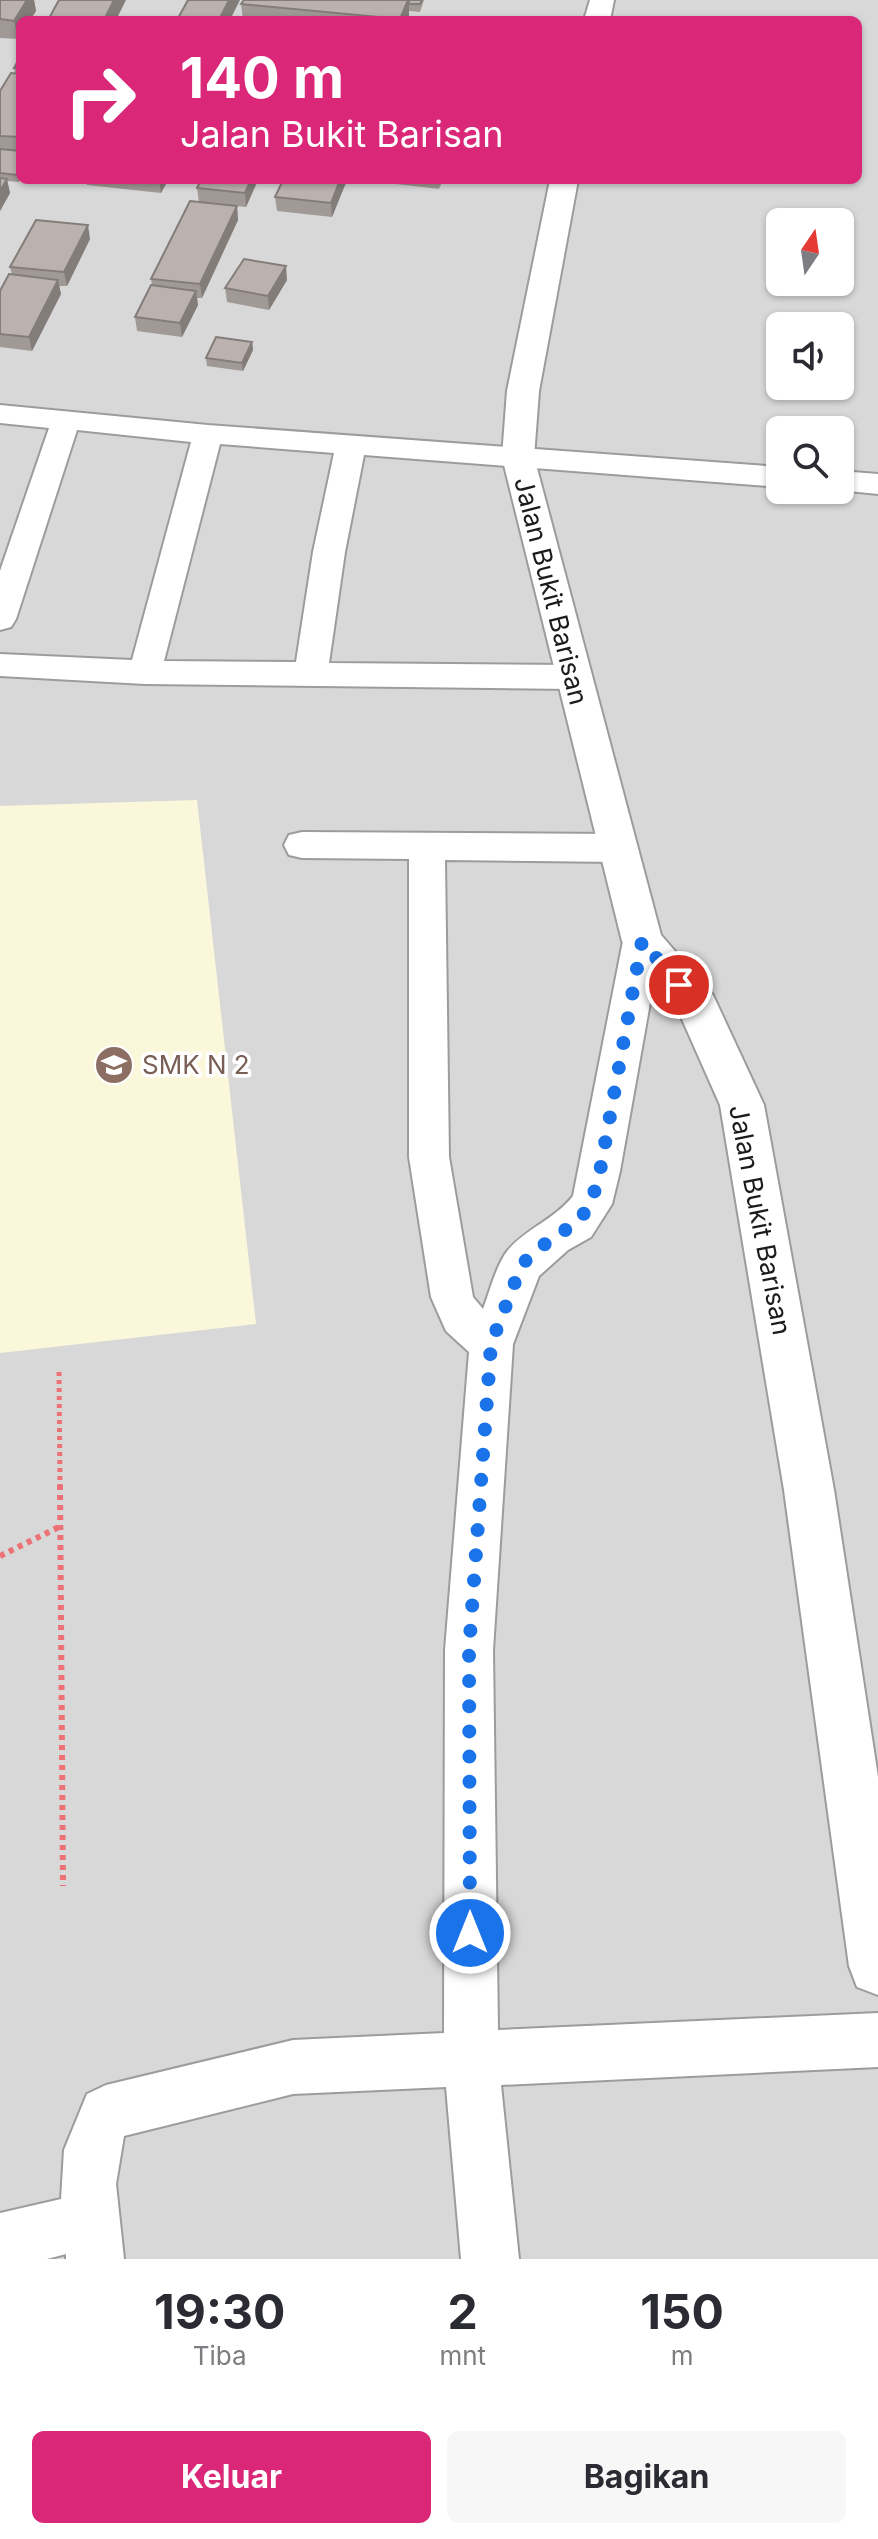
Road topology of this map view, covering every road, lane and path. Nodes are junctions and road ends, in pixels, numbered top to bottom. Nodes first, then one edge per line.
1 (563, 184) edge
2 (0, 414) edge
3 (66, 419) junction
4 (208, 434) junction
5 (351, 444) junction
6 (518, 457) junction
7 (766, 476) edge
8 (854, 482) edge
9 (878, 484) edge
10 (0, 619) edge
11 (0, 665) edge
12 (145, 672) junction
13 (311, 675) junction
14 (572, 677) junction
15 (302, 845) dead end
16 (427, 846) junction
17 (618, 848) junction
18 (642, 941) junction
19 (491, 1344) junction
20 (59, 1372) dead end
21 (61, 1526) junction
22 (0, 1556) edge
23 (63, 1886) dead end
24 (878, 1966) edge
25 (878, 2040) edge
26 (471, 2059) junction
27 (93, 2240) edge
28 (0, 2242) edge
29 (490, 2259) edge

1 - 6 street, Jalan Bukit Barisan
2 - 3 street
3 - 4 street
3 - 10 street
4 - 5 street
4 - 12 street
5 - 6 street
5 - 13 street
6 - 7 street
6 - 14 street, Jalan Bukit Barisan
8 - 9 street
11 - 12 street
12 - 13 street
13 - 14 street
14 - 17 street, Jalan Bukit Barisan
15 - 16 street
16 - 17 street
16 - 19 street
17 - 18 street, Jalan Bukit Barisan
18 - 19 street
18 - 24 street, Jalan Bukit Barisan
19 - 26 street
20 - 21 path
21 - 22 path
21 - 23 path
25 - 26 street
26 - 27 street
26 - 29 street
27 - 28 street

